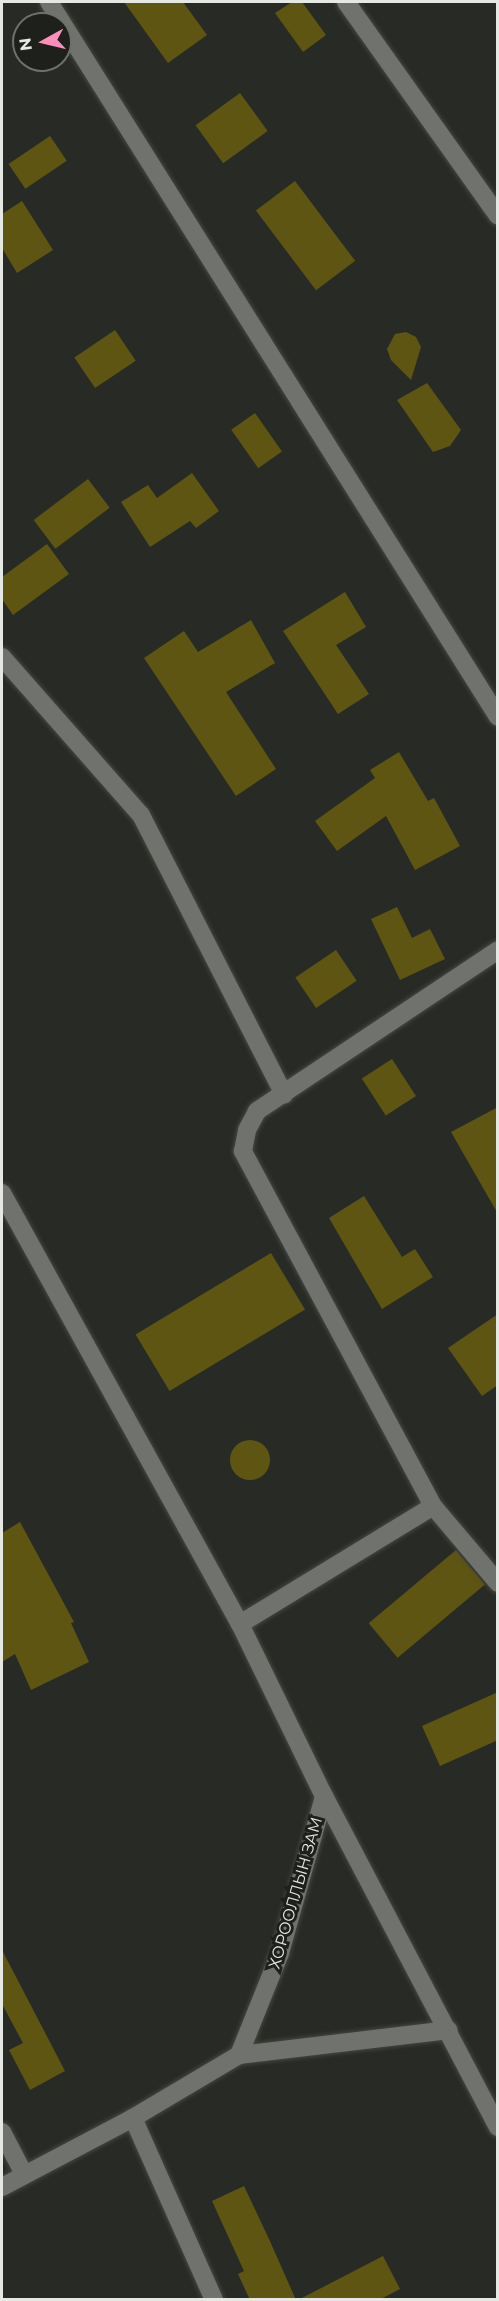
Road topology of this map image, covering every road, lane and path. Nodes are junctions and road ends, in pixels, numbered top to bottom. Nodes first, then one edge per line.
1 (49, 2) edge
2 (346, 2) edge
3 (498, 216) edge
4 (2, 657) edge
5 (498, 717) edge
6 (498, 950) edge
7 (284, 1095) junction
8 (2, 1193) edge
9 (433, 1506) junction
10 (498, 1583) edge
11 (240, 1624) junction
12 (324, 1796) junction
13 (449, 2030) junction
14 (238, 2055) junction
15 (133, 2118) junction
16 (498, 2127) edge
17 (2, 2132) edge
18 (24, 2174) junction
19 (2, 2187) edge
20 (214, 2300) edge

1 - 5 street
2 - 3 street
4 - 7 street
6 - 7 street
7 - 9 street
8 - 11 street
9 - 10 street
9 - 11 street
11 - 12 street
12 - 13 street
12 - 14 street, ХОРООЛЛЫН ЗАМ
13 - 14 street
13 - 16 street
14 - 15 street
15 - 18 street
15 - 20 street
17 - 18 street
18 - 19 street

